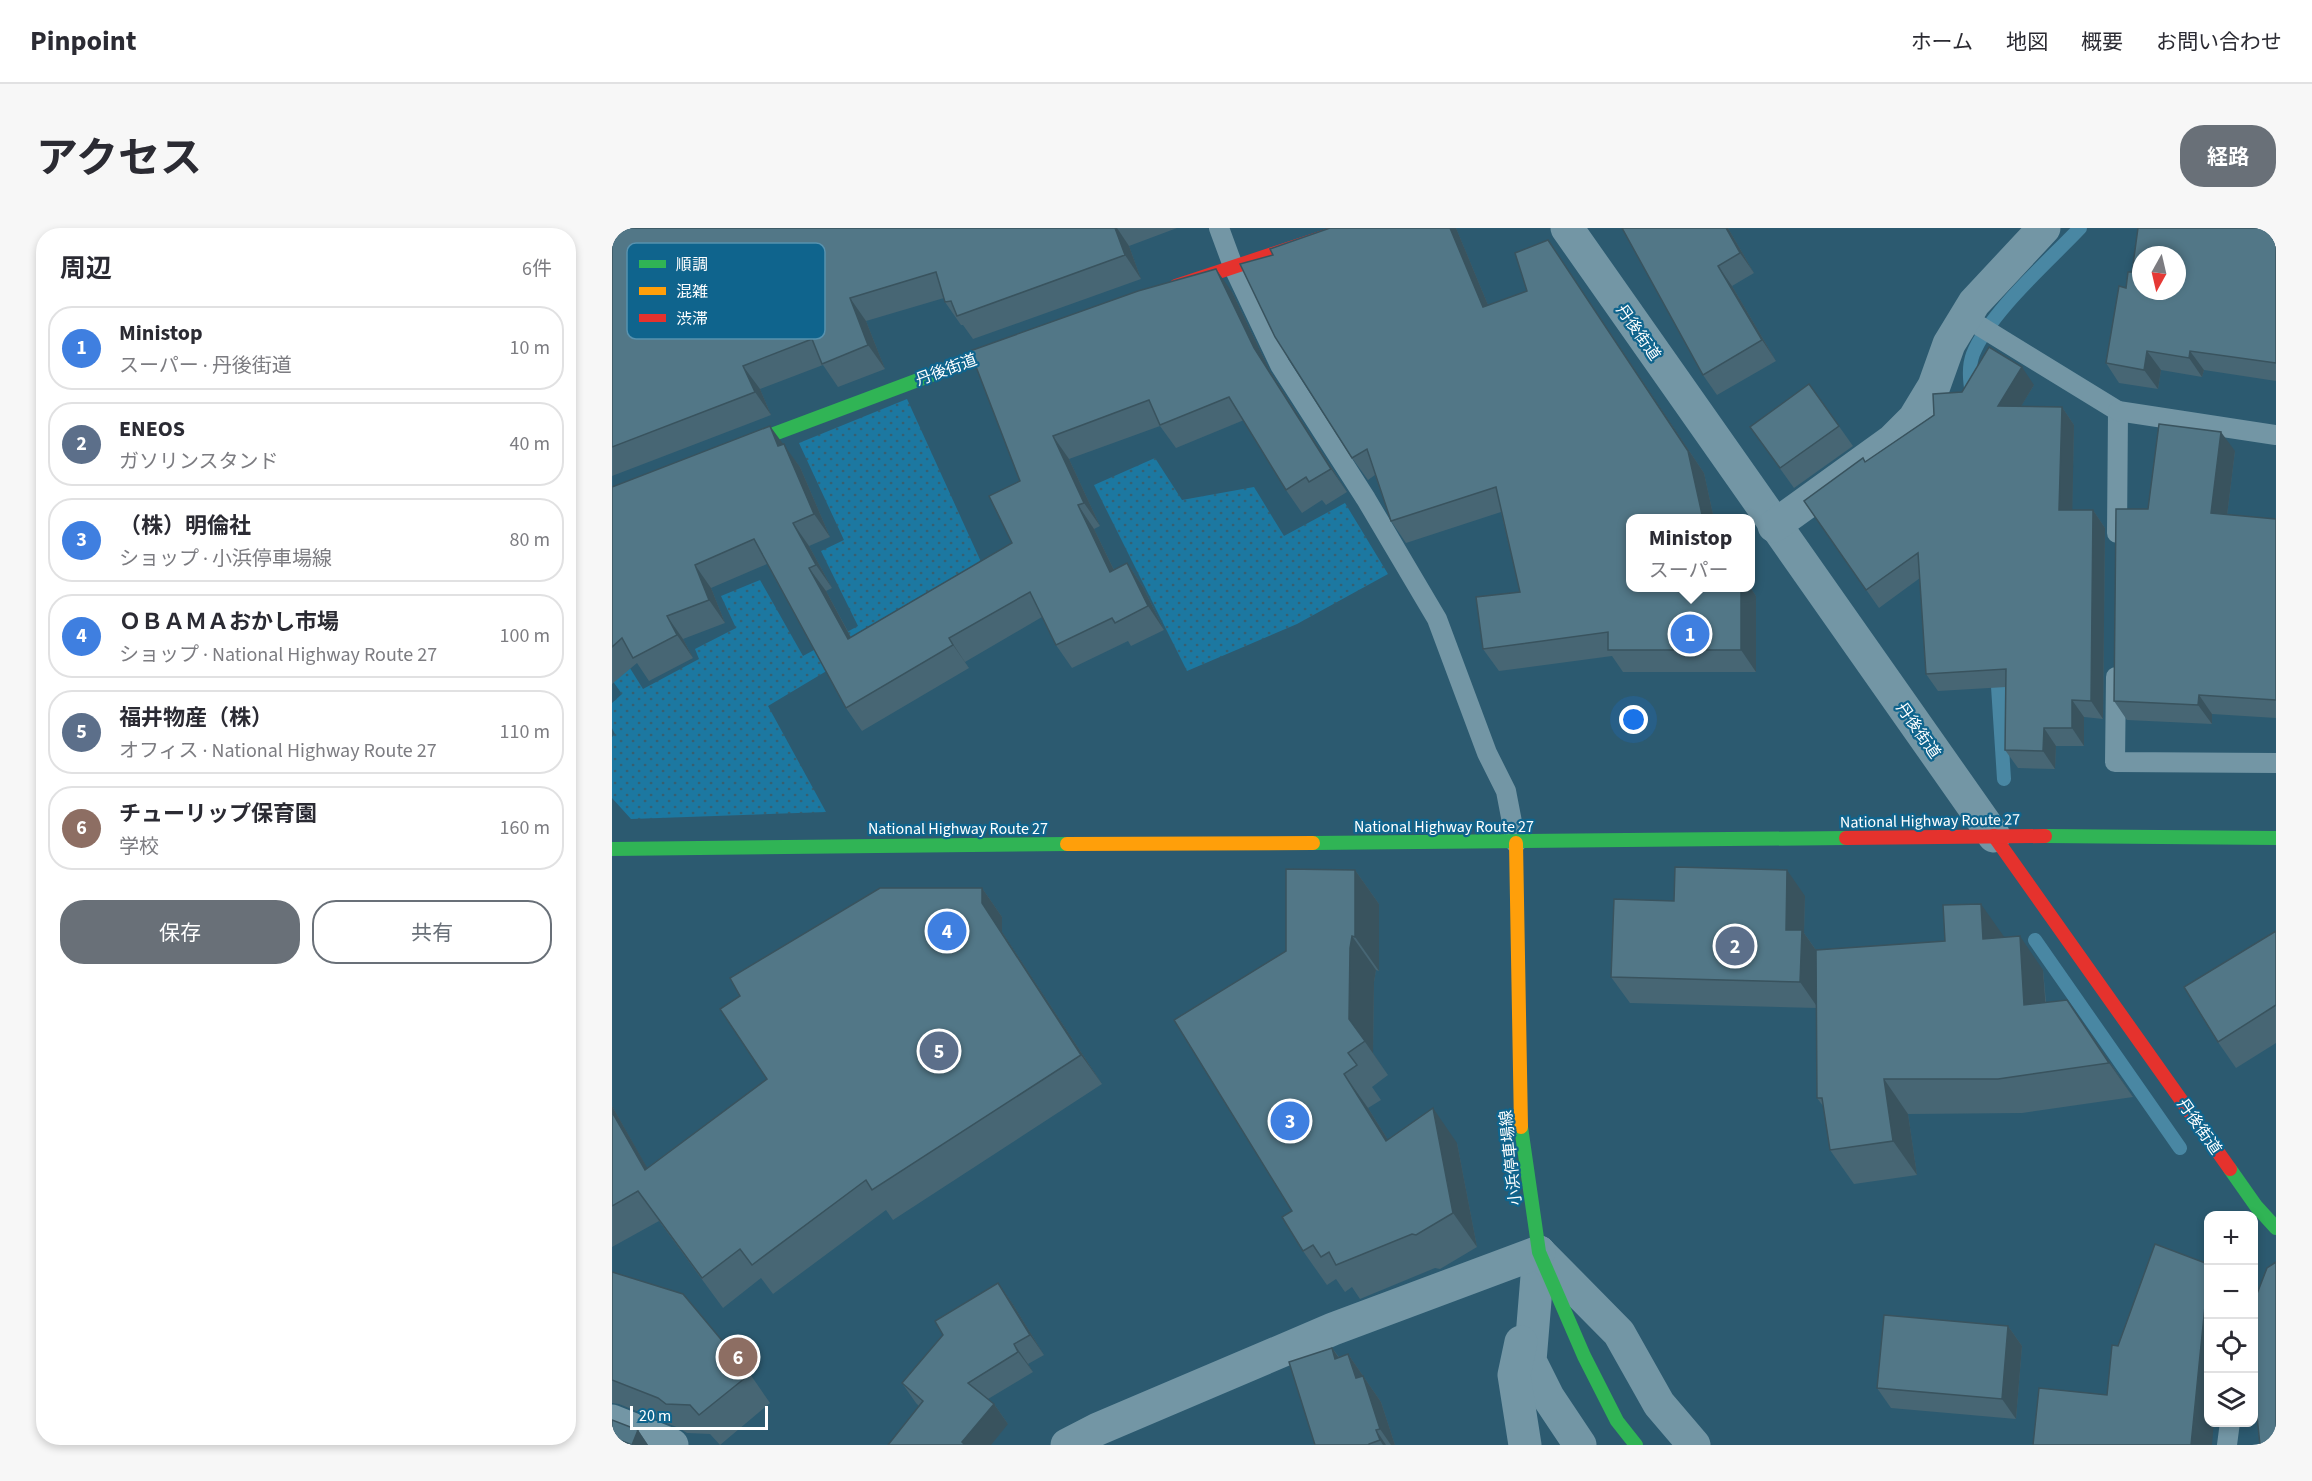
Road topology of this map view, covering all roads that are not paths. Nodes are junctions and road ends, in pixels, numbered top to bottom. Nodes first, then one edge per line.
1 (1219, 228) edge
2 (1351, 228) edge
3 (1566, 228) edge
4 (2044, 228) edge
5 (1233, 266) junction
6 (1165, 290) edge
7 (1980, 326) junction
8 (1029, 339) edge
9 (2118, 411) junction
10 (2276, 435) edge
11 (720, 454) edge
12 (1774, 526) junction
13 (2117, 552) edge
14 (2116, 657) edge
15 (2276, 763) edge
16 (1994, 836) junction
17 (2276, 838) edge
18 (1516, 843) junction
19 (612, 849) edge
20 (2276, 1228) edge
21 (1539, 1252) junction
22 (612, 1421) edge
23 (2230, 1427) edge
24 (672, 1445) edge
25 (1067, 1445) edge
26 (1525, 1445) edge
27 (1580, 1445) edge
28 (1636, 1445) edge
29 (1694, 1445) edge
30 (2228, 1445) edge

1 - 5 lane
2 - 5 main road
3 - 12 street, 丹後街道
4 - 7 street
5 - 6 main road
5 - 18 lane
7 - 9 lane
7 - 12 street
8 - 11 main road, 丹後街道
9 - 10 lane
9 - 13 lane
12 - 16 street, 丹後街道
14 - 15 lane
16 - 17 main road, National Highway Route 27
16 - 18 main road, National Highway Route 27
16 - 20 main road, 丹後街道
18 - 19 main road, National Highway Route 27
18 - 21 main road, 小浜停車場線
21 - 25 street
21 - 26 street
21 - 27 street
21 - 28 main road, 小浜停車場線
21 - 29 street
22 - 24 street
23 - 30 lane

